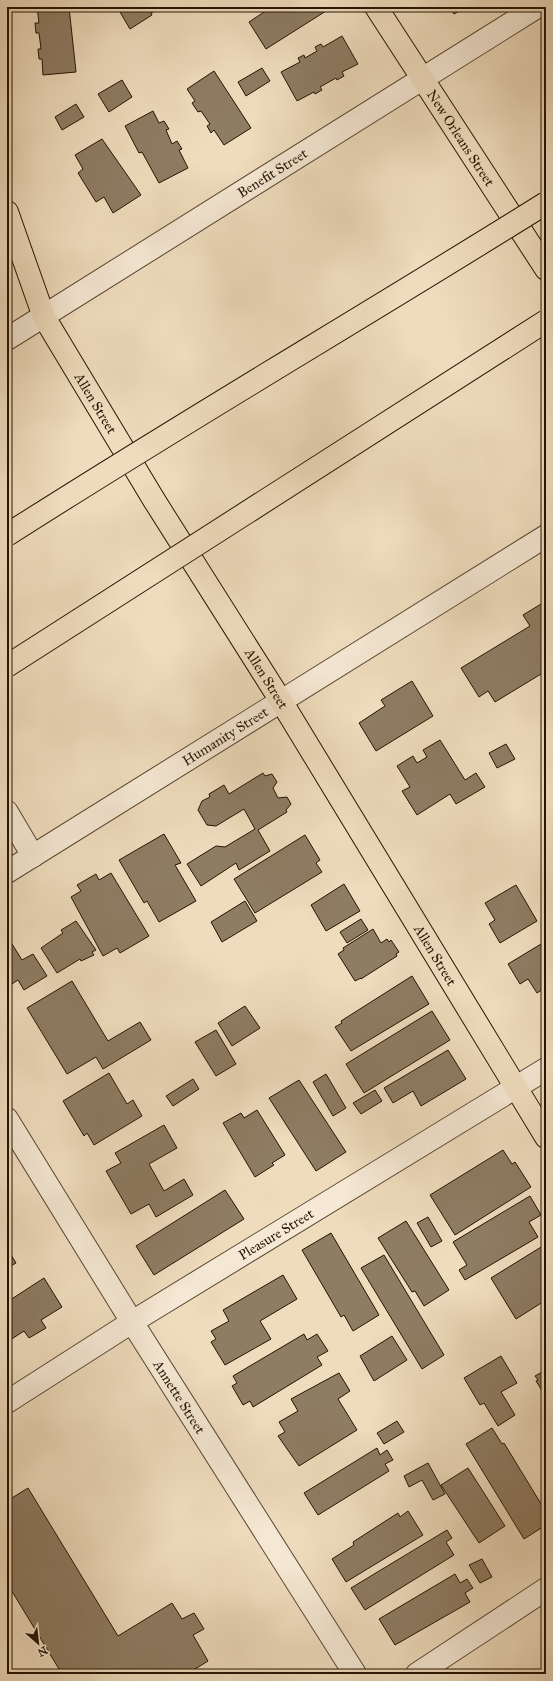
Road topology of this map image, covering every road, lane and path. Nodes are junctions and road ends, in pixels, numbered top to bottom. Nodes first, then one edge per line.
1 (376, 7) edge
2 (537, 7) edge
3 (422, 80) junction
4 (546, 203) edge
5 (7, 212) edge
6 (546, 269) edge
7 (44, 317) junction
8 (546, 321) edge
9 (7, 339) edge
10 (7, 535) edge
11 (546, 536) edge
12 (7, 666) edge
13 (281, 701) junction
14 (7, 812) edge
15 (33, 856) junction
16 (7, 872) edge
17 (546, 1069) edge
18 (516, 1087) junction
19 (7, 1118) edge
20 (546, 1137) edge
21 (132, 1322) junction
22 (7, 1402) edge
23 (546, 1589) edge
24 (355, 1674) edge
25 (417, 1674) edge

1 - 3 main road, New Orleans Street
2 - 3 street, Benefit Street
3 - 6 main road, New Orleans Street
3 - 7 street, Benefit Street
4 - 10 main road, bridge
5 - 7 main road, Allen Street
7 - 9 street, Benefit Street
7 - 13 main road, Allen Street
8 - 12 main road, bridge
11 - 13 street, Humanity Street
13 - 15 street, Humanity Street
13 - 18 main road, Allen Street
14 - 15 street
15 - 16 street, Humanity Street
17 - 18 street, Pleasure Street
18 - 20 main road, Allen Street
18 - 21 street, Pleasure Street
19 - 21 street, Annette Street
21 - 22 street, Pleasure Street
21 - 24 street, Annette Street
23 - 25 street

